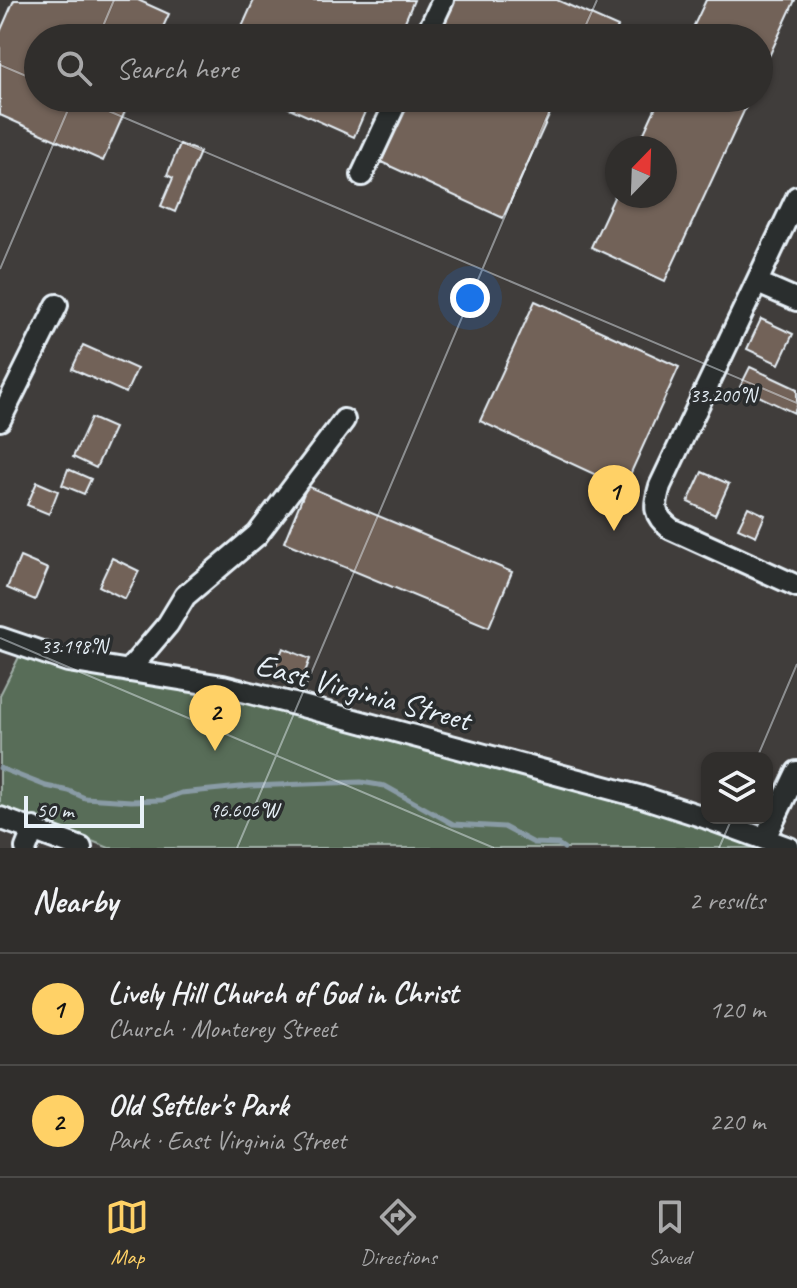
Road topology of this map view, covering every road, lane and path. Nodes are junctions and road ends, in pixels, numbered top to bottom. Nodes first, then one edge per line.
1 (443, 0) edge
2 (432, 24) edge
3 (391, 112) edge
4 (362, 175) dead end
5 (797, 197) edge
6 (758, 283) junction
7 (797, 300) edge
8 (57, 305) dead end
9 (0, 420) edge
10 (344, 420) dead end
11 (797, 586) edge
12 (0, 638) edge
13 (128, 671) junction
14 (797, 772) edge
15 (701, 816) edge
16 (0, 818) edge
17 (724, 824) edge
18 (34, 828) junction
19 (765, 838) junction
20 (26, 848) edge
21 (81, 848) edge
22 (789, 848) edge

1 - 2 street
3 - 4 street
5 - 6 street
6 - 7 street
6 - 11 street
8 - 9 street
10 - 13 street
12 - 13 street, East Virginia Street
13 - 15 street, East Virginia Street
14 - 19 street
16 - 18 street
17 - 19 street, East Virginia Street
18 - 20 street
18 - 21 street
19 - 22 street, East Virginia Street

